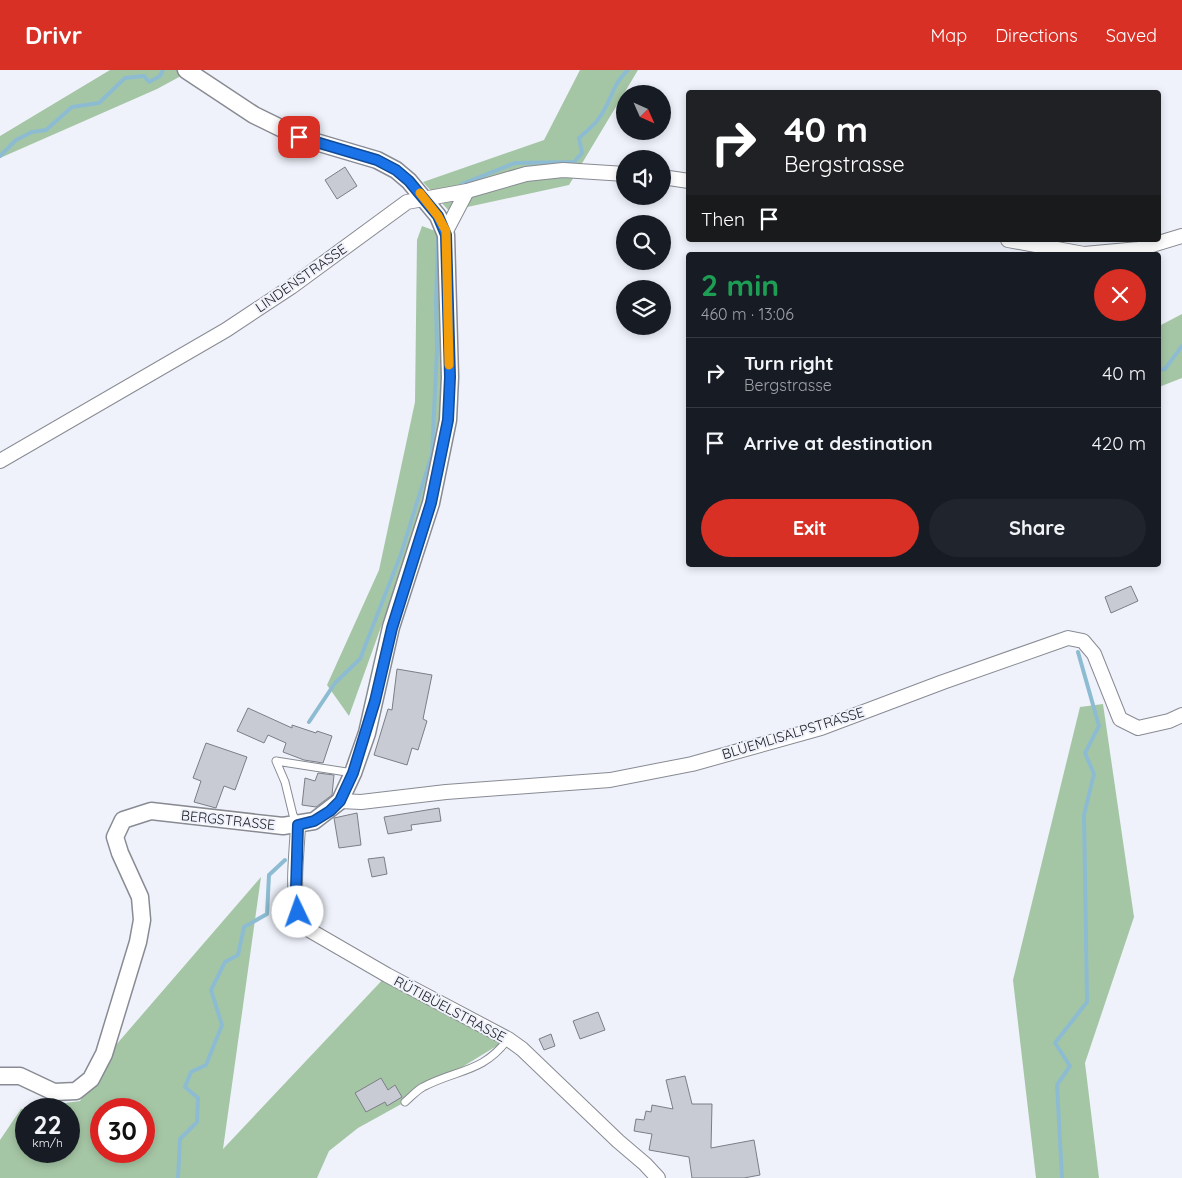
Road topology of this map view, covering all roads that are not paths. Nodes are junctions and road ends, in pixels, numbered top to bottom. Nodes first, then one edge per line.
1 (186, 70) edge
2 (616, 173) edge
3 (671, 178) edge
4 (686, 181) edge
5 (467, 191) junction
6 (424, 198) junction
7 (446, 231) junction
8 (1182, 236) edge
9 (1019, 242) edge
10 (1073, 252) edge
11 (1106, 252) edge
12 (0, 461) edge
13 (1182, 715) edge
14 (353, 773) junction
15 (340, 801) junction
16 (298, 825) junction
17 (508, 1039) junction
18 (0, 1076) edge
19 (406, 1102) dead end
20 (658, 1178) edge

1 - 6 street, BERGSTRASSE
2 - 5 street, LINDENSTRASSE
3 - 4 street
5 - 6 street, LINDENSTRASSE
5 - 7 street
6 - 7 street, BERGSTRASSE
6 - 12 street, LINDENSTRASSE
7 - 14 street, BERGSTRASSE
8 - 11 street
9 - 10 street
13 - 15 street, BLÜEMLISALPSTRASSE
14 - 15 street, BERGSTRASSE
14 - 16 lane
15 - 16 street, BERGSTRASSE
16 - 17 street, RÜTIBÜELSTRASSE
16 - 18 street, BERGSTRASSE
17 - 19 lane
17 - 20 street, RÜTIBÜELSTRASSE

